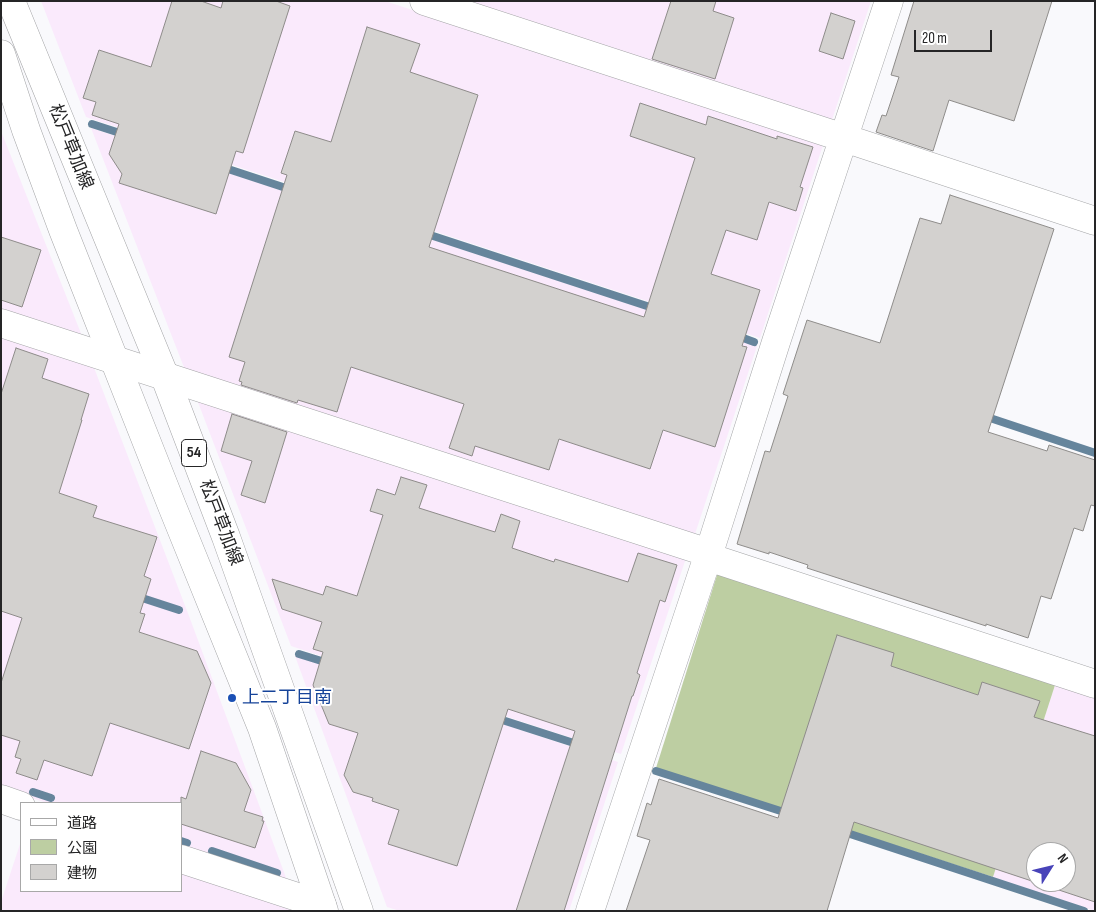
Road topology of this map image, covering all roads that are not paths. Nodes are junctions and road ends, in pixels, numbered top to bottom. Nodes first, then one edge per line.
1 (11, 1) edge
2 (424, 1) edge
3 (889, 1) edge
4 (1, 54) edge
5 (844, 138) junction
6 (1095, 221) edge
7 (1, 323) edge
8 (115, 361) junction
9 (165, 377) junction
10 (709, 555) junction
11 (1095, 684) edge
12 (1, 799) edge
13 (20, 806) edge
14 (182, 859) edge
15 (323, 908) edge
16 (359, 911) edge
17 (590, 911) edge

1 - 9 street, 松戸草加線 / 54
2 - 5 street
3 - 5 street
4 - 8 street, 松戸草加線 / 54
5 - 6 street
5 - 10 street
7 - 8 street
8 - 9 street
8 - 15 street, 松戸草加線 / 54
9 - 10 street
9 - 16 street, 松戸草加線 / 54
10 - 11 street
10 - 17 street
12 - 13 street
14 - 15 street

